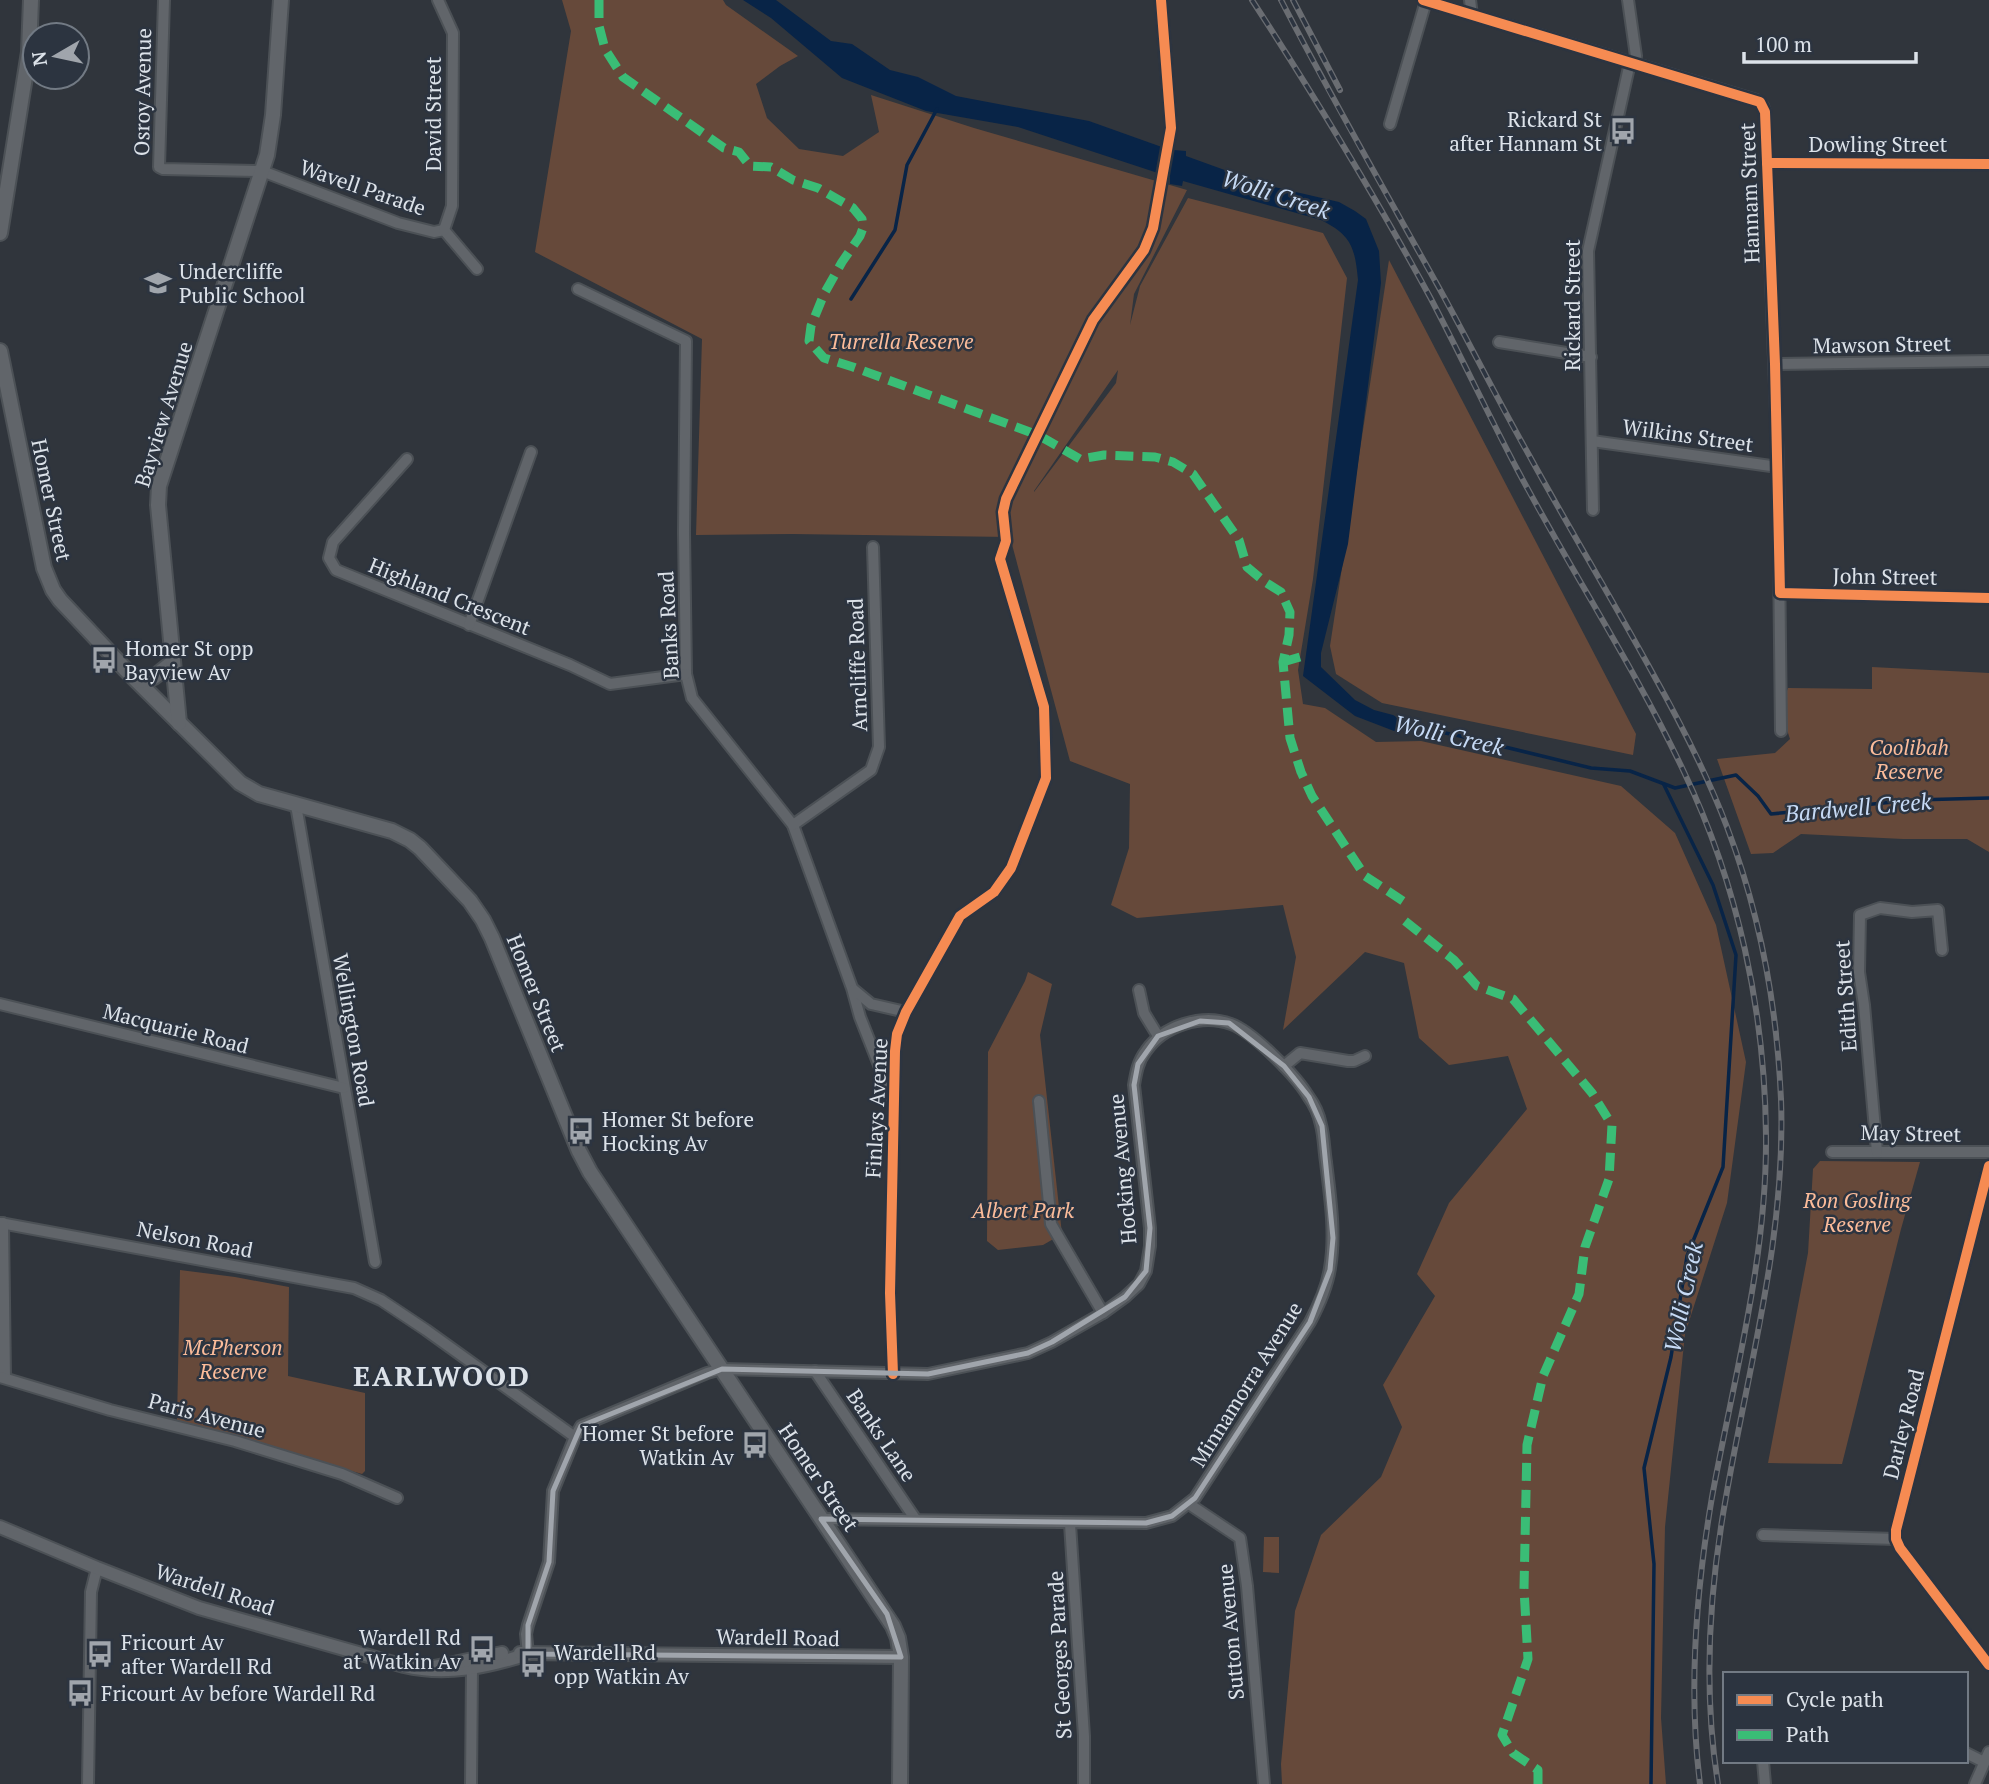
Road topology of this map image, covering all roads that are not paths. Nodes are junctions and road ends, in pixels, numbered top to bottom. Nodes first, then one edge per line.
1 (31, 0) edge
2 (164, 0) edge
3 (281, 0) edge
4 (438, 0) edge
5 (1161, 0) edge
6 (1424, 0) edge
7 (1470, 0) edge
8 (1628, 0) edge
9 (1472, 15) junction
10 (1631, 63) junction
11 (1390, 124) dead end
12 (1171, 128) dead end
13 (1766, 163) junction
14 (1989, 164) edge
15 (262, 171) junction
16 (444, 230) junction
17 (0, 233) edge
18 (477, 269) dead end
19 (578, 289) dead end
20 (1499, 342) dead end
21 (0, 351) edge
22 (1591, 357) junction
23 (1989, 362) edge
24 (1775, 364) junction
25 (1592, 441) junction
26 (531, 452) dead end
27 (407, 459) dead end
28 (1778, 467) junction
29 (1593, 509) dead end
30 (873, 547) dead end
31 (1000, 559) dead end
32 (1780, 593) junction
33 (1989, 598) edge
34 (469, 625) junction
35 (173, 662) junction
36 (686, 674) junction
37 (139, 681) junction
38 (179, 723) junction
39 (1781, 731) dead end
40 (296, 805) junction
41 (793, 825) junction
42 (1942, 950) dead end
43 (852, 988) junction
44 (1139, 990) dead end
45 (0, 1004) edge
46 (906, 1012) junction
47 (1158, 1036) junction
48 (1366, 1056) dead end
49 (1284, 1066) junction
50 (344, 1088) junction
51 (1039, 1101) dead end
52 (894, 1103) junction
53 (1832, 1152) dead end
54 (1877, 1152) junction
55 (1989, 1152) edge
56 (1989, 1167) edge
57 (2, 1223) edge
58 (374, 1262) dead end
59 (1103, 1313) junction
60 (722, 1369) junction
61 (816, 1371) junction
62 (893, 1374) junction
63 (2, 1378) edge
64 (575, 1437) junction
65 (397, 1498) dead end
66 (1189, 1504) junction
67 (821, 1519) junction
68 (916, 1520) junction
69 (1070, 1524) junction
70 (0, 1527) edge
71 (1763, 1535) dead end
72 (1896, 1539) junction
73 (97, 1568) junction
74 (528, 1654) junction
75 (901, 1657) junction
76 (1989, 1664) edge
77 (472, 1668) junction
78 (423, 1671) junction
79 (1968, 1753) edge
80 (1987, 1757) edge
81 (1763, 1763) edge
82 (89, 1784) edge
83 (471, 1784) edge
84 (900, 1784) edge
85 (1084, 1784) edge
86 (1264, 1784) edge
87 (1765, 1784) edge
88 (1975, 1784) edge

1 - 17 main road
2 - 15 street, Osroy Avenue
3 - 15 main road, Bayview Avenue
4 - 16 street, David Street
5 - 12 street
6 - 9 street, Hannam Street
6 - 11 street
7 - 9 street
8 - 10 street, Rickard Street
9 - 10 street, Hannam Street
10 - 13 street, Hannam Street
10 - 22 street, Rickard Street
13 - 14 street, Dowling Street
13 - 24 street, Hannam Street
15 - 16 street, Wavell Parade
15 - 35 main road, Bayview Avenue
16 - 18 street, Wavell Parade
19 - 36 street, Banks Road
20 - 22 street
21 - 37 main road, Homer Street
22 - 25 street, Rickard Street
23 - 24 street, Mawson Street
24 - 28 street, Hannam Street
25 - 28 street, Wilkins Street
25 - 29 street, Rickard Street
26 - 34 street
27 - 34 street, Highland Crescent
28 - 32 street, Hannam Street
30 - 41 street, Arncliffe Road
31 - 46 street, Finlays Avenue
32 - 33 street, John Street
32 - 39 street, Hannam Street
34 - 36 street, Highland Crescent
35 - 37 main road
35 - 38 main road, Bayview Avenue
36 - 41 street, Banks Road
37 - 38 main road, Homer Street
38 - 40 main road, Homer Street
40 - 50 street, Wellington Road
40 - 60 main road, Homer Street
41 - 43 street, Banks Road
42 - 54 street, Edith Street
43 - 46 street
43 - 52 street, Banks Road
44 - 47 street
45 - 50 street, Macquarie Road
46 - 52 street, Finlays Avenue
47 - 49 street, Minnamorra Avenue
47 - 59 street, Hocking Avenue
48 - 49 street
49 - 66 street, Minnamorra Avenue
50 - 58 street, Wellington Road
51 - 59 street
52 - 62 street, Finlays Avenue
53 - 54 street, May Street
54 - 55 street, May Street
56 - 72 street, Darley Road
57 - 63 street, Paris Avenue
57 - 64 street, Nelson Road
59 - 62 street, Hocking Avenue
60 - 61 street, Hocking Avenue
60 - 64 street
60 - 67 main road, Homer Street
61 - 62 street, Hocking Avenue
61 - 68 street, Banks Lane
63 - 65 street, Paris Avenue
64 - 74 street
66 - 69 street, Minnamorra Avenue
66 - 86 street, Sutton Avenue
67 - 68 street, Minnamorra Avenue
67 - 75 main road, Homer Street
68 - 69 street, Minnamorra Avenue
69 - 85 street, St Georges Parade
70 - 73 street, Wardell Road
71 - 72 street
72 - 76 street
73 - 78 street, Wardell Road
73 - 82 street
74 - 75 street, Wardell Road
74 - 77 street, Wardell Road
74 - 78 street, Wardell Road
75 - 84 main road, Homer Street
77 - 78 street, Wardell Road
77 - 83 street
79 - 80 street
80 - 88 street
81 - 87 street

